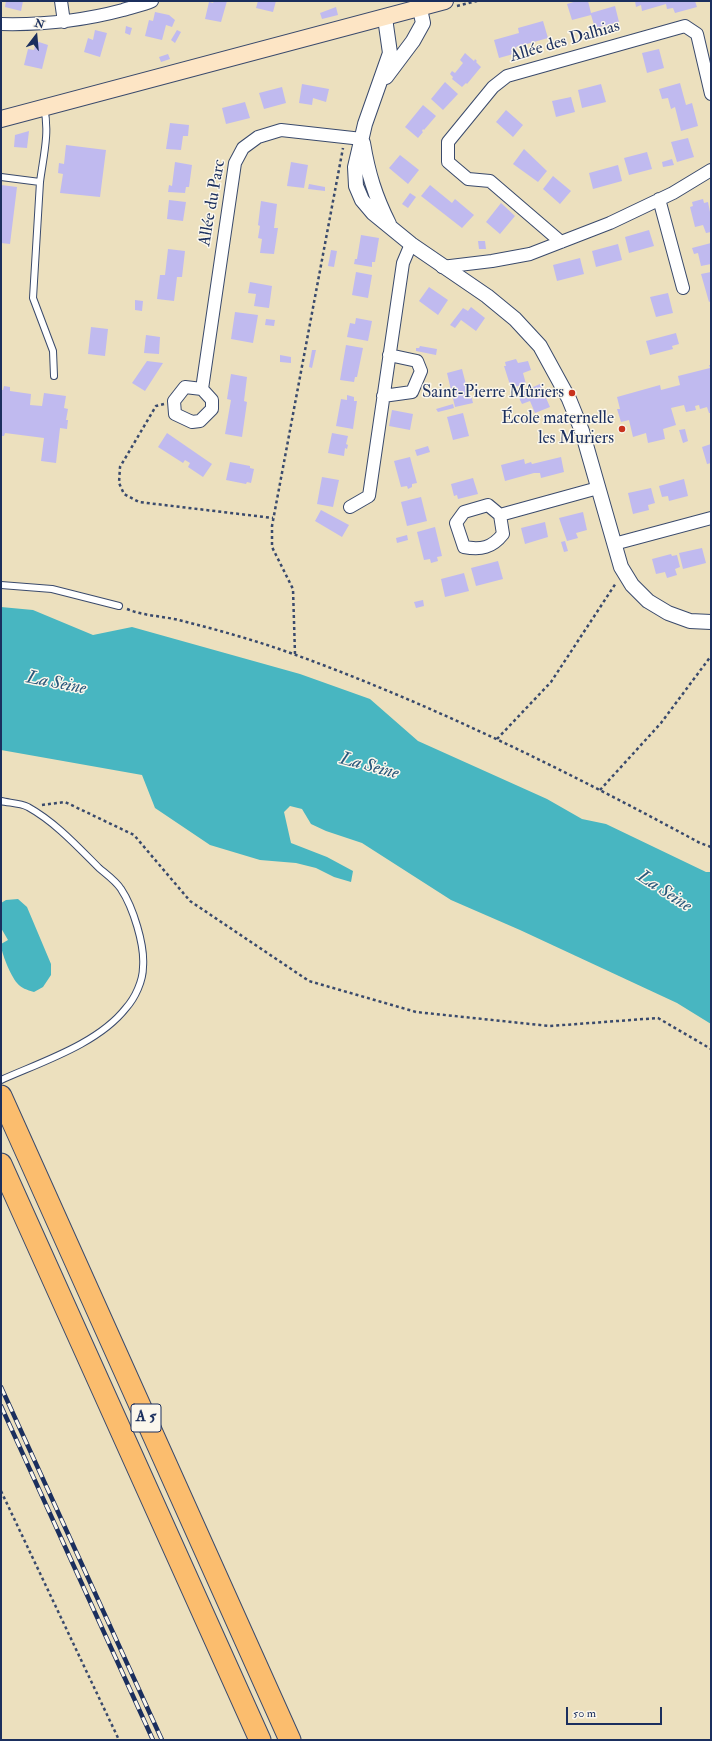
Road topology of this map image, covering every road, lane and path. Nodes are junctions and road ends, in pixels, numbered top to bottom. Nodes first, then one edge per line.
1 (61, 1) edge
2 (152, 1) edge
3 (445, 1) edge
4 (419, 5) edge
5 (385, 18) junction
6 (64, 22) junction
7 (1, 24) edge
8 (375, 92) junction
9 (711, 94) edge
10 (44, 108) junction
11 (1, 119) edge
12 (345, 137) junction
13 (362, 139) junction
14 (711, 170) edge
15 (1, 177) edge
16 (40, 182) junction
17 (659, 200) junction
18 (561, 242) junction
19 (411, 244) junction
20 (442, 267) junction
21 (683, 288) dead end
22 (389, 355) junction
23 (54, 376) dead end
24 (202, 388) junction
25 (383, 396) junction
26 (174, 401) junction
27 (598, 488) junction
28 (350, 507) dead end
29 (500, 515) dead end
30 (273, 518) junction
31 (711, 518) edge
32 (614, 544) junction
33 (626, 576) junction
34 (1, 585) edge
35 (119, 606) joint
36 (711, 622) edge
37 (295, 654) junction
38 (711, 656) edge
39 (497, 739) junction
40 (600, 790) junction
41 (1, 801) edge
42 (26, 807) junction
43 (711, 847) edge
44 (711, 1049) edge
45 (1, 1080) edge
46 (1, 1096) edge
47 (4, 1174) edge
48 (1, 1491) edge
49 (119, 1740) edge
50 (260, 1740) edge
51 (290, 1740) edge

1 - 6 street
2 - 6 street
3 - 4 main road
4 - 5 main road
4 - 8 street
5 - 8 street
5 - 10 main road
6 - 7 street
8 - 13 street
9 - 18 street, Allée des Dalhias
10 - 11 main road
10 - 16 lane
12 - 13 street, Allée du Parc
12 - 24 street, Allée du Parc
12 - 30 path
13 - 19 street
14 - 17 street
15 - 16 lane
16 - 23 lane
17 - 18 street
17 - 21 street
18 - 20 street
19 - 20 street
19 - 22 street
20 - 27 street
22 - 25 street
22 - 25 street
24 - 26 street
24 - 26 street
25 - 28 street
26 - 30 path
27 - 29 street
27 - 32 street
30 - 37 path
31 - 32 street
32 - 33 street
33 - 36 street
33 - 39 path
34 - 35 lane
35 - 37 path
37 - 39 path
38 - 40 path
39 - 40 path
40 - 43 path
41 - 42 lane
42 - 44 path
42 - 45 lane
46 - 51 highway, A 5
47 - 50 highway, A 5
48 - 49 path

